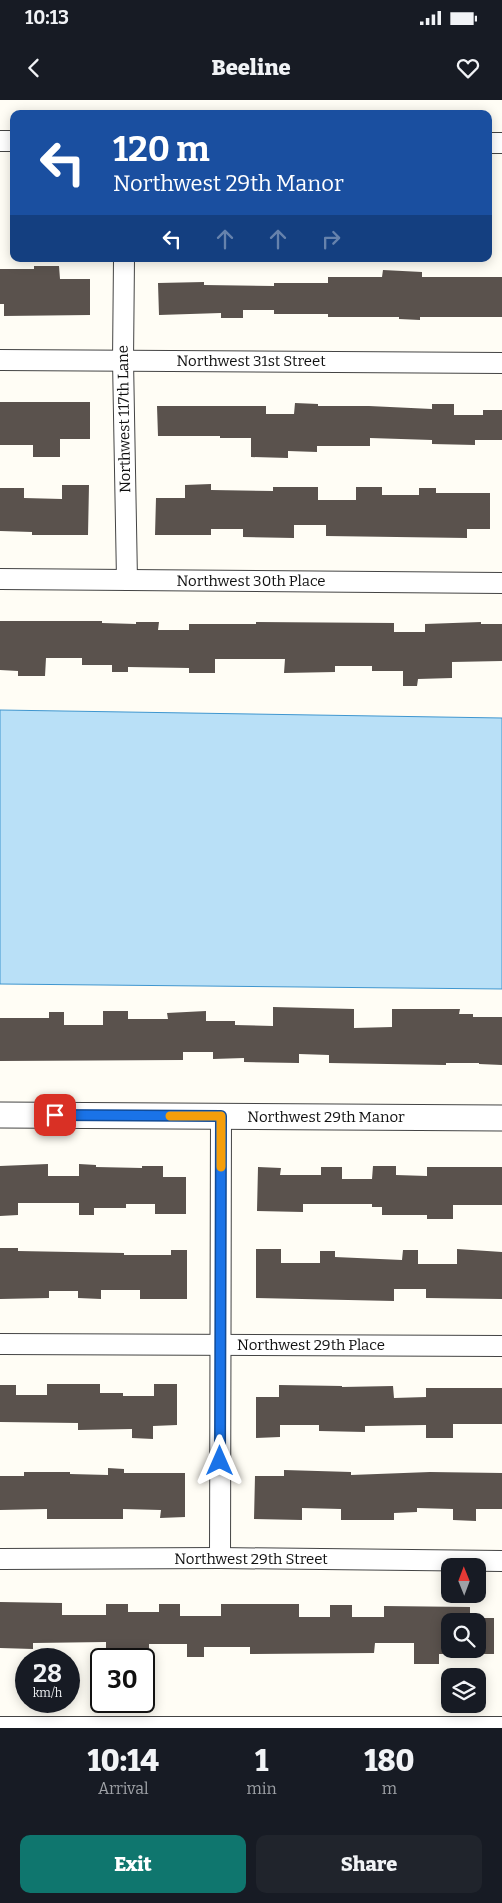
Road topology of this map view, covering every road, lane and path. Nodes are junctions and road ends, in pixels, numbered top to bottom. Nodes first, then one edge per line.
1 (124, 262) edge
2 (0, 360) edge
3 (123, 360) junction
4 (502, 363) edge
5 (0, 579) edge
6 (127, 580) junction
7 (502, 583) edge
8 (0, 1115) edge
9 (221, 1116) junction
10 (502, 1118) edge
11 (0, 1344) edge
12 (221, 1345) junction
13 (502, 1346) edge
14 (220, 1558) junction
15 (0, 1559) edge
16 (502, 1561) edge
17 (0, 1726) edge
18 (50, 1727) edge
19 (502, 1728) edge

1 - 3 street, Northwest 117th Lane
2 - 3 street, Northwest 31st Street
3 - 4 street, Northwest 31st Street
3 - 6 street, Northwest 117th Lane
5 - 6 street, Northwest 30th Place
6 - 7 street, Northwest 30th Place
8 - 9 street, Northwest 29th Manor
9 - 10 street, Northwest 29th Manor
9 - 12 street
11 - 12 street, Northwest 29th Place
12 - 13 street, Northwest 29th Place
12 - 14 street
14 - 15 street, Northwest 29th Street
14 - 16 street, Northwest 29th Street
17 - 18 street
18 - 19 street

